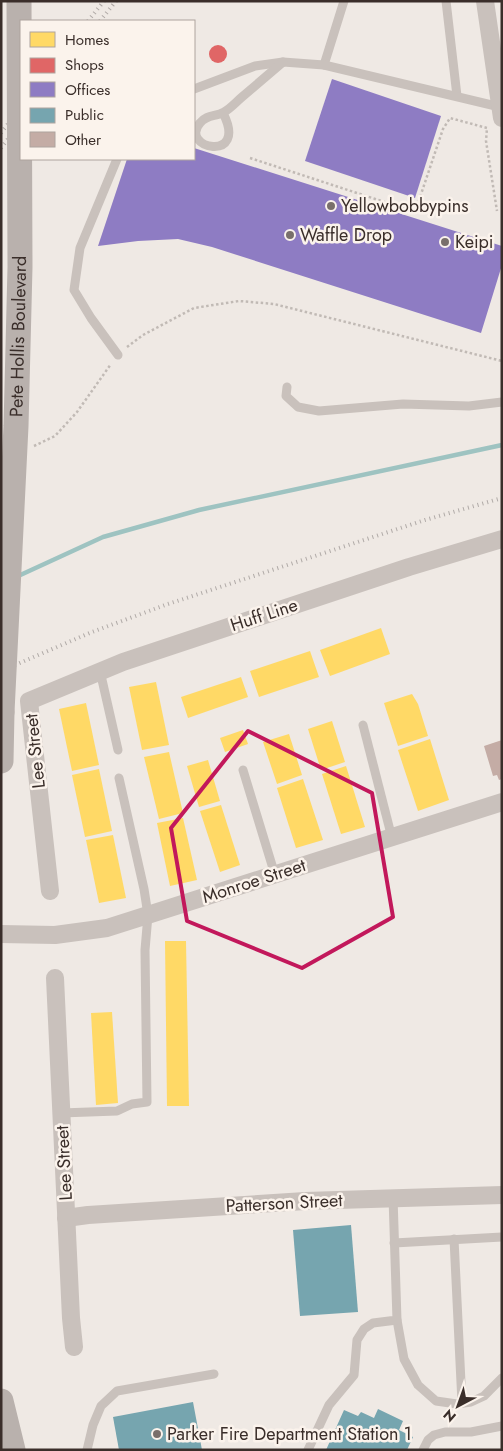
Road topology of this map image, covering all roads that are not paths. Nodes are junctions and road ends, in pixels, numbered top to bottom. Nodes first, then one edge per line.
1 (19, 1) edge
2 (344, 1) edge
3 (446, 1) edge
4 (484, 1) edge
5 (283, 62) junction
6 (324, 65) junction
7 (195, 89) edge
8 (457, 96) junction
9 (501, 112) edge
10 (223, 113) dead end
11 (117, 160) edge
12 (118, 355) road end
13 (287, 387) dead end
14 (502, 402) edge
15 (502, 539) edge
16 (100, 671) junction
17 (29, 701) joint
18 (2, 712) edge
19 (363, 725) dead end
20 (118, 750) dead end
21 (1, 761) edge
22 (243, 770) dead end
23 (119, 778) dead end
24 (502, 802) edge
25 (392, 838) junction
26 (275, 875) junction
27 (50, 891) dead end
28 (148, 915) junction
29 (1, 934) edge
30 (55, 978) dead end
31 (61, 1113) junction
32 (502, 1195) edge
33 (393, 1197) junction
34 (66, 1218) junction
35 (502, 1237) edge
36 (454, 1240) junction
37 (394, 1243) junction
38 (397, 1320) junction
39 (74, 1347) dead end
40 (214, 1374) dead end
41 (502, 1378) edge
42 (1, 1401) edge
43 (462, 1403) junction
44 (502, 1426) edge
45 (13, 1450) edge
46 (87, 1450) edge
47 (308, 1450) edge
48 (423, 1450) edge

1 - 18 main road, Pete Hollis Boulevard, bridge
2 - 6 lane
3 - 8 lane
4 - 9 street
5 - 6 lane
5 - 7 lane
5 - 10 lane
6 - 8 lane
8 - 9 lane
11 - 12 lane
13 - 14 lane
15 - 16 street, Huff Line
16 - 17 street, Huff Line
16 - 20 lane
17 - 27 street, Lee Street
18 - 21 main road, Pete Hollis Boulevard
19 - 25 lane
22 - 26 lane
23 - 28 lane
24 - 25 street, Monroe Street
25 - 26 street, Monroe Street
26 - 28 street, Monroe Street
28 - 29 street, Monroe Street
28 - 31 lane
30 - 31 street, Lee Street
31 - 34 street, Lee Street
32 - 33 street, Patterson Street
33 - 34 street, Patterson Street
33 - 37 lane
34 - 39 street, Lee Street
35 - 36 lane
36 - 37 lane
36 - 43 lane
37 - 38 lane
38 - 43 lane
38 - 47 lane
40 - 46 lane
41 - 43 lane
42 - 45 main road
44 - 48 lane

